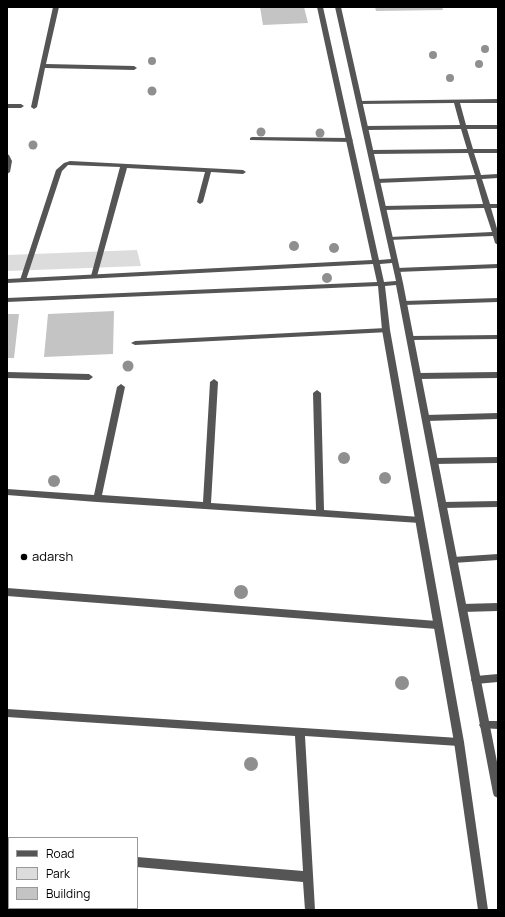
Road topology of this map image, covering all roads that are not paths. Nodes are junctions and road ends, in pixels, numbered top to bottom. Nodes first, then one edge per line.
1 (56, 7) edge
2 (320, 7) edge
3 (338, 7) edge
4 (44, 66) junction
5 (134, 68) dead end
6 (456, 101) junction
7 (498, 101) edge
8 (360, 102) junction
9 (7, 106) edge
10 (21, 106) dead end
11 (34, 107) dead end
12 (463, 127) junction
13 (498, 127) edge
14 (365, 128) junction
15 (252, 139) dead end
16 (350, 140) junction
17 (470, 151) junction
18 (498, 151) edge
19 (371, 152) junction
20 (7, 156) edge
21 (124, 166) junction
22 (209, 170) junction
23 (7, 172) edge
24 (243, 172) dead end
25 (498, 176) edge
26 (478, 177) junction
27 (377, 181) junction
28 (200, 202) dead end
29 (487, 206) junction
30 (498, 206) edge
31 (383, 208) junction
32 (497, 235) edge
33 (390, 239) junction
34 (498, 243) edge
35 (395, 260) junction
36 (377, 261) junction
37 (498, 266) edge
38 (397, 270) junction
39 (94, 276) junction
40 (23, 280) junction
41 (7, 281) edge
42 (400, 283) junction
43 (381, 284) junction
44 (7, 300) edge
45 (498, 300) edge
46 (404, 303) junction
47 (386, 330) junction
48 (498, 337) edge
49 (411, 338) junction
50 (135, 343) dead end
51 (498, 375) edge
52 (7, 376) edge
53 (89, 376) dead end
54 (418, 376) junction
55 (214, 382) dead end
56 (122, 387) dead end
57 (318, 393) dead end
58 (498, 416) edge
59 (426, 418) junction
60 (498, 460) edge
61 (434, 462) junction
62 (7, 492) edge
63 (97, 499) junction
64 (498, 504) edge
65 (442, 505) junction
66 (207, 506) junction
67 (320, 513) junction
68 (420, 520) junction
69 (498, 557) edge
70 (453, 560) junction
71 (7, 592) edge
72 (498, 607) edge
73 (462, 608) junction
74 (437, 625) junction
75 (498, 678) edge
76 (476, 680) junction
77 (7, 713) edge
78 (498, 724) edge
79 (484, 725) junction
80 (300, 732) junction
81 (459, 742) junction
82 (498, 792) edge
83 (138, 862) edge
84 (308, 877) junction
85 (310, 910) edge
86 (483, 910) edge

1 - 4 street
2 - 16 street
3 - 8 street
4 - 5 street
4 - 11 street
6 - 7 street
6 - 8 street
6 - 12 street
8 - 14 street
9 - 10 street
12 - 13 street
12 - 14 street
12 - 17 street
14 - 19 street
15 - 16 street
16 - 36 street
17 - 18 street
17 - 19 street
17 - 26 street
19 - 27 street
20 - 23 street
21 - 22 street
21 - 39 street
21 - 40 street
22 - 24 street
22 - 28 street
25 - 26 street
26 - 27 street
26 - 29 street
27 - 31 street
29 - 30 street
29 - 31 street
29 - 32 street
31 - 33 street
32 - 33 street
32 - 34 street
33 - 35 street
35 - 36 street
35 - 38 street
36 - 39 street
36 - 43 street
37 - 38 street
38 - 42 street
39 - 40 street
40 - 41 street
42 - 43 street
42 - 46 street
43 - 44 street
43 - 47 street
45 - 46 street
46 - 49 street
47 - 50 street
47 - 68 street
48 - 49 street
49 - 54 street
51 - 54 street
52 - 53 street
54 - 59 street
55 - 66 street
56 - 63 street
57 - 67 street
58 - 59 street
59 - 61 street
60 - 61 street
61 - 65 street
62 - 63 street
63 - 66 street
64 - 65 street
65 - 70 street
66 - 67 street
67 - 68 street
68 - 74 street
69 - 70 street
70 - 73 street
71 - 74 street
72 - 73 street
73 - 76 street
74 - 81 street
75 - 76 street
76 - 79 street
77 - 80 street
78 - 79 street
79 - 82 street
80 - 81 street
80 - 84 street
81 - 86 street
83 - 84 street
84 - 85 street

